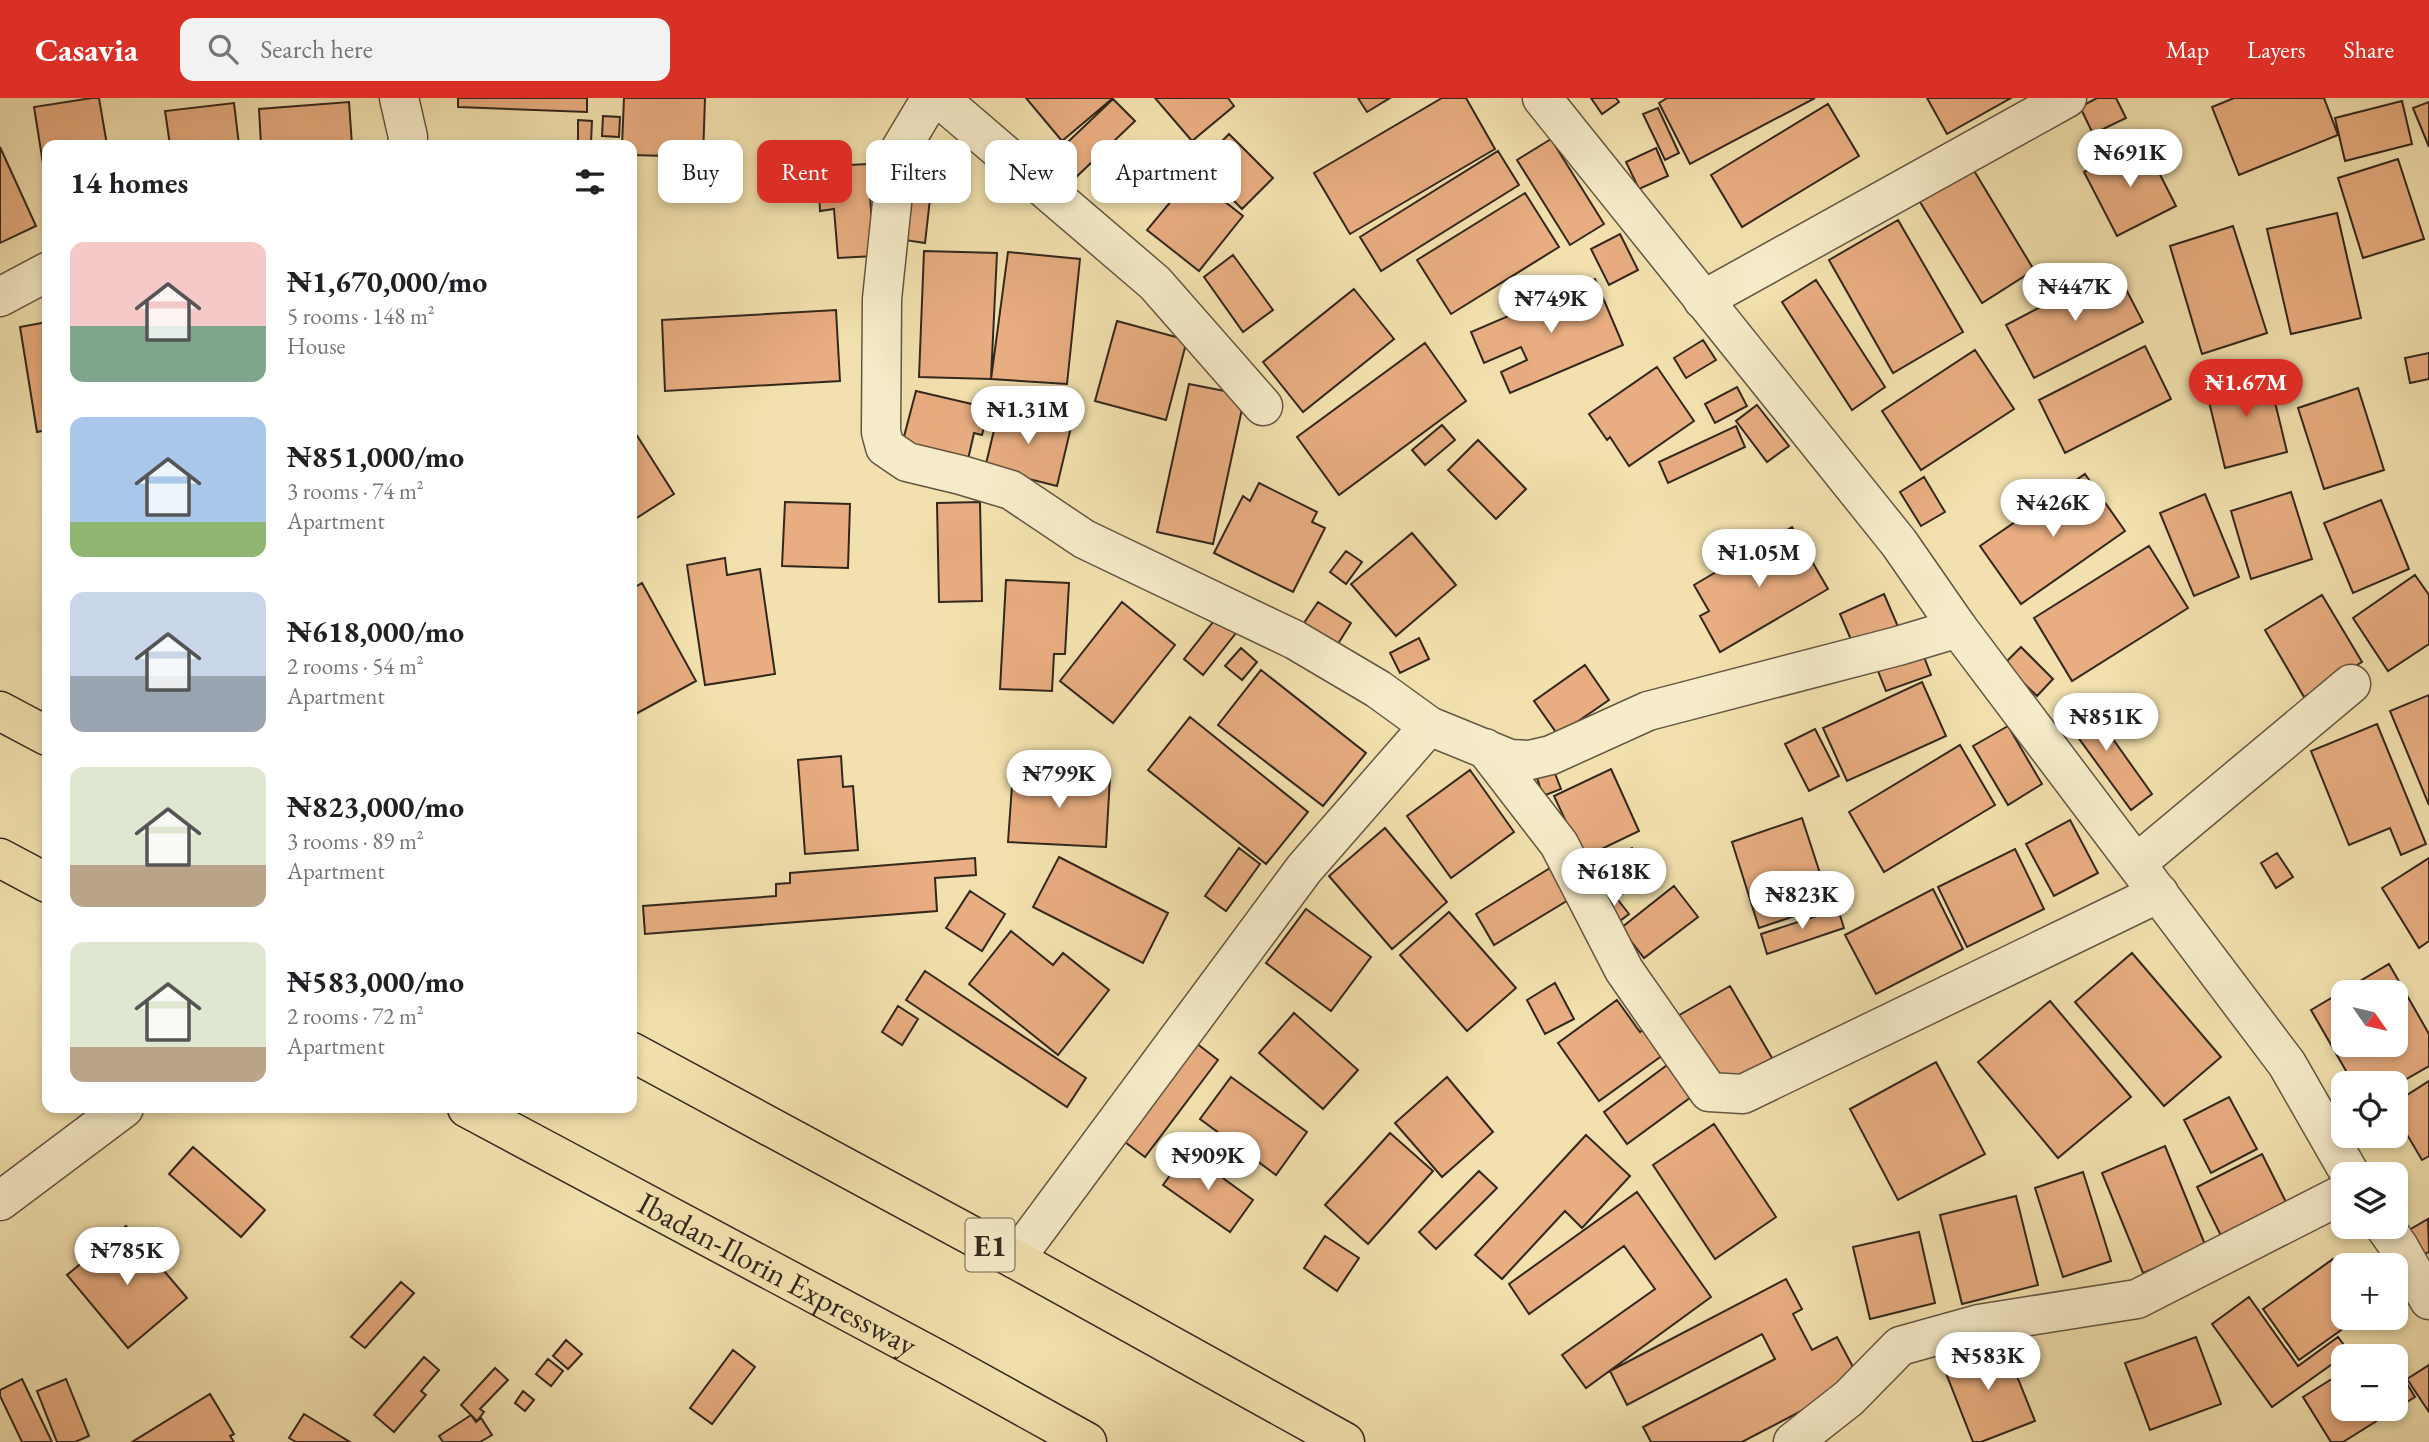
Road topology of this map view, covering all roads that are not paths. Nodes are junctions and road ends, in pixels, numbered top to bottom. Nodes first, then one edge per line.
1 (399, 98) edge
2 (931, 98) edge
3 (939, 98) edge
4 (1542, 98) edge
5 (2067, 98) edge
6 (408, 140) edge
7 (42, 275) edge
8 (0, 297) edge
9 (1703, 300) junction
10 (1263, 406) dead end
11 (1958, 628) junction
12 (2351, 684) dead end
13 (0, 711) edge
14 (1429, 726) junction
15 (42, 733) edge
16 (1485, 748) junction
17 (0, 858) edge
18 (2148, 878) junction
19 (42, 880) edge
20 (637, 1055) edge
21 (117, 1113) edge
22 (476, 1113) edge
23 (2343, 1162) edge
24 (2331, 1200) edge
25 (0, 1201) edge
26 (2393, 1239) edge
27 (1015, 1259) junction
28 (2429, 1300) edge
29 (1087, 1442) edge
30 (1345, 1442) edge
31 (1793, 1442) edge

1 - 6 street
2 - 14 street
3 - 10 street
4 - 9 street
5 - 9 street
7 - 8 street
9 - 11 street
11 - 16 street
11 - 18 street
12 - 18 street
13 - 15 highway
14 - 16 street
14 - 27 street
16 - 18 street
17 - 19 highway
18 - 23 street
20 - 27 highway, E1
21 - 25 street
22 - 29 highway, Ibadan-Ilorin Expressway
24 - 31 street
26 - 28 street
27 - 30 highway, E1

